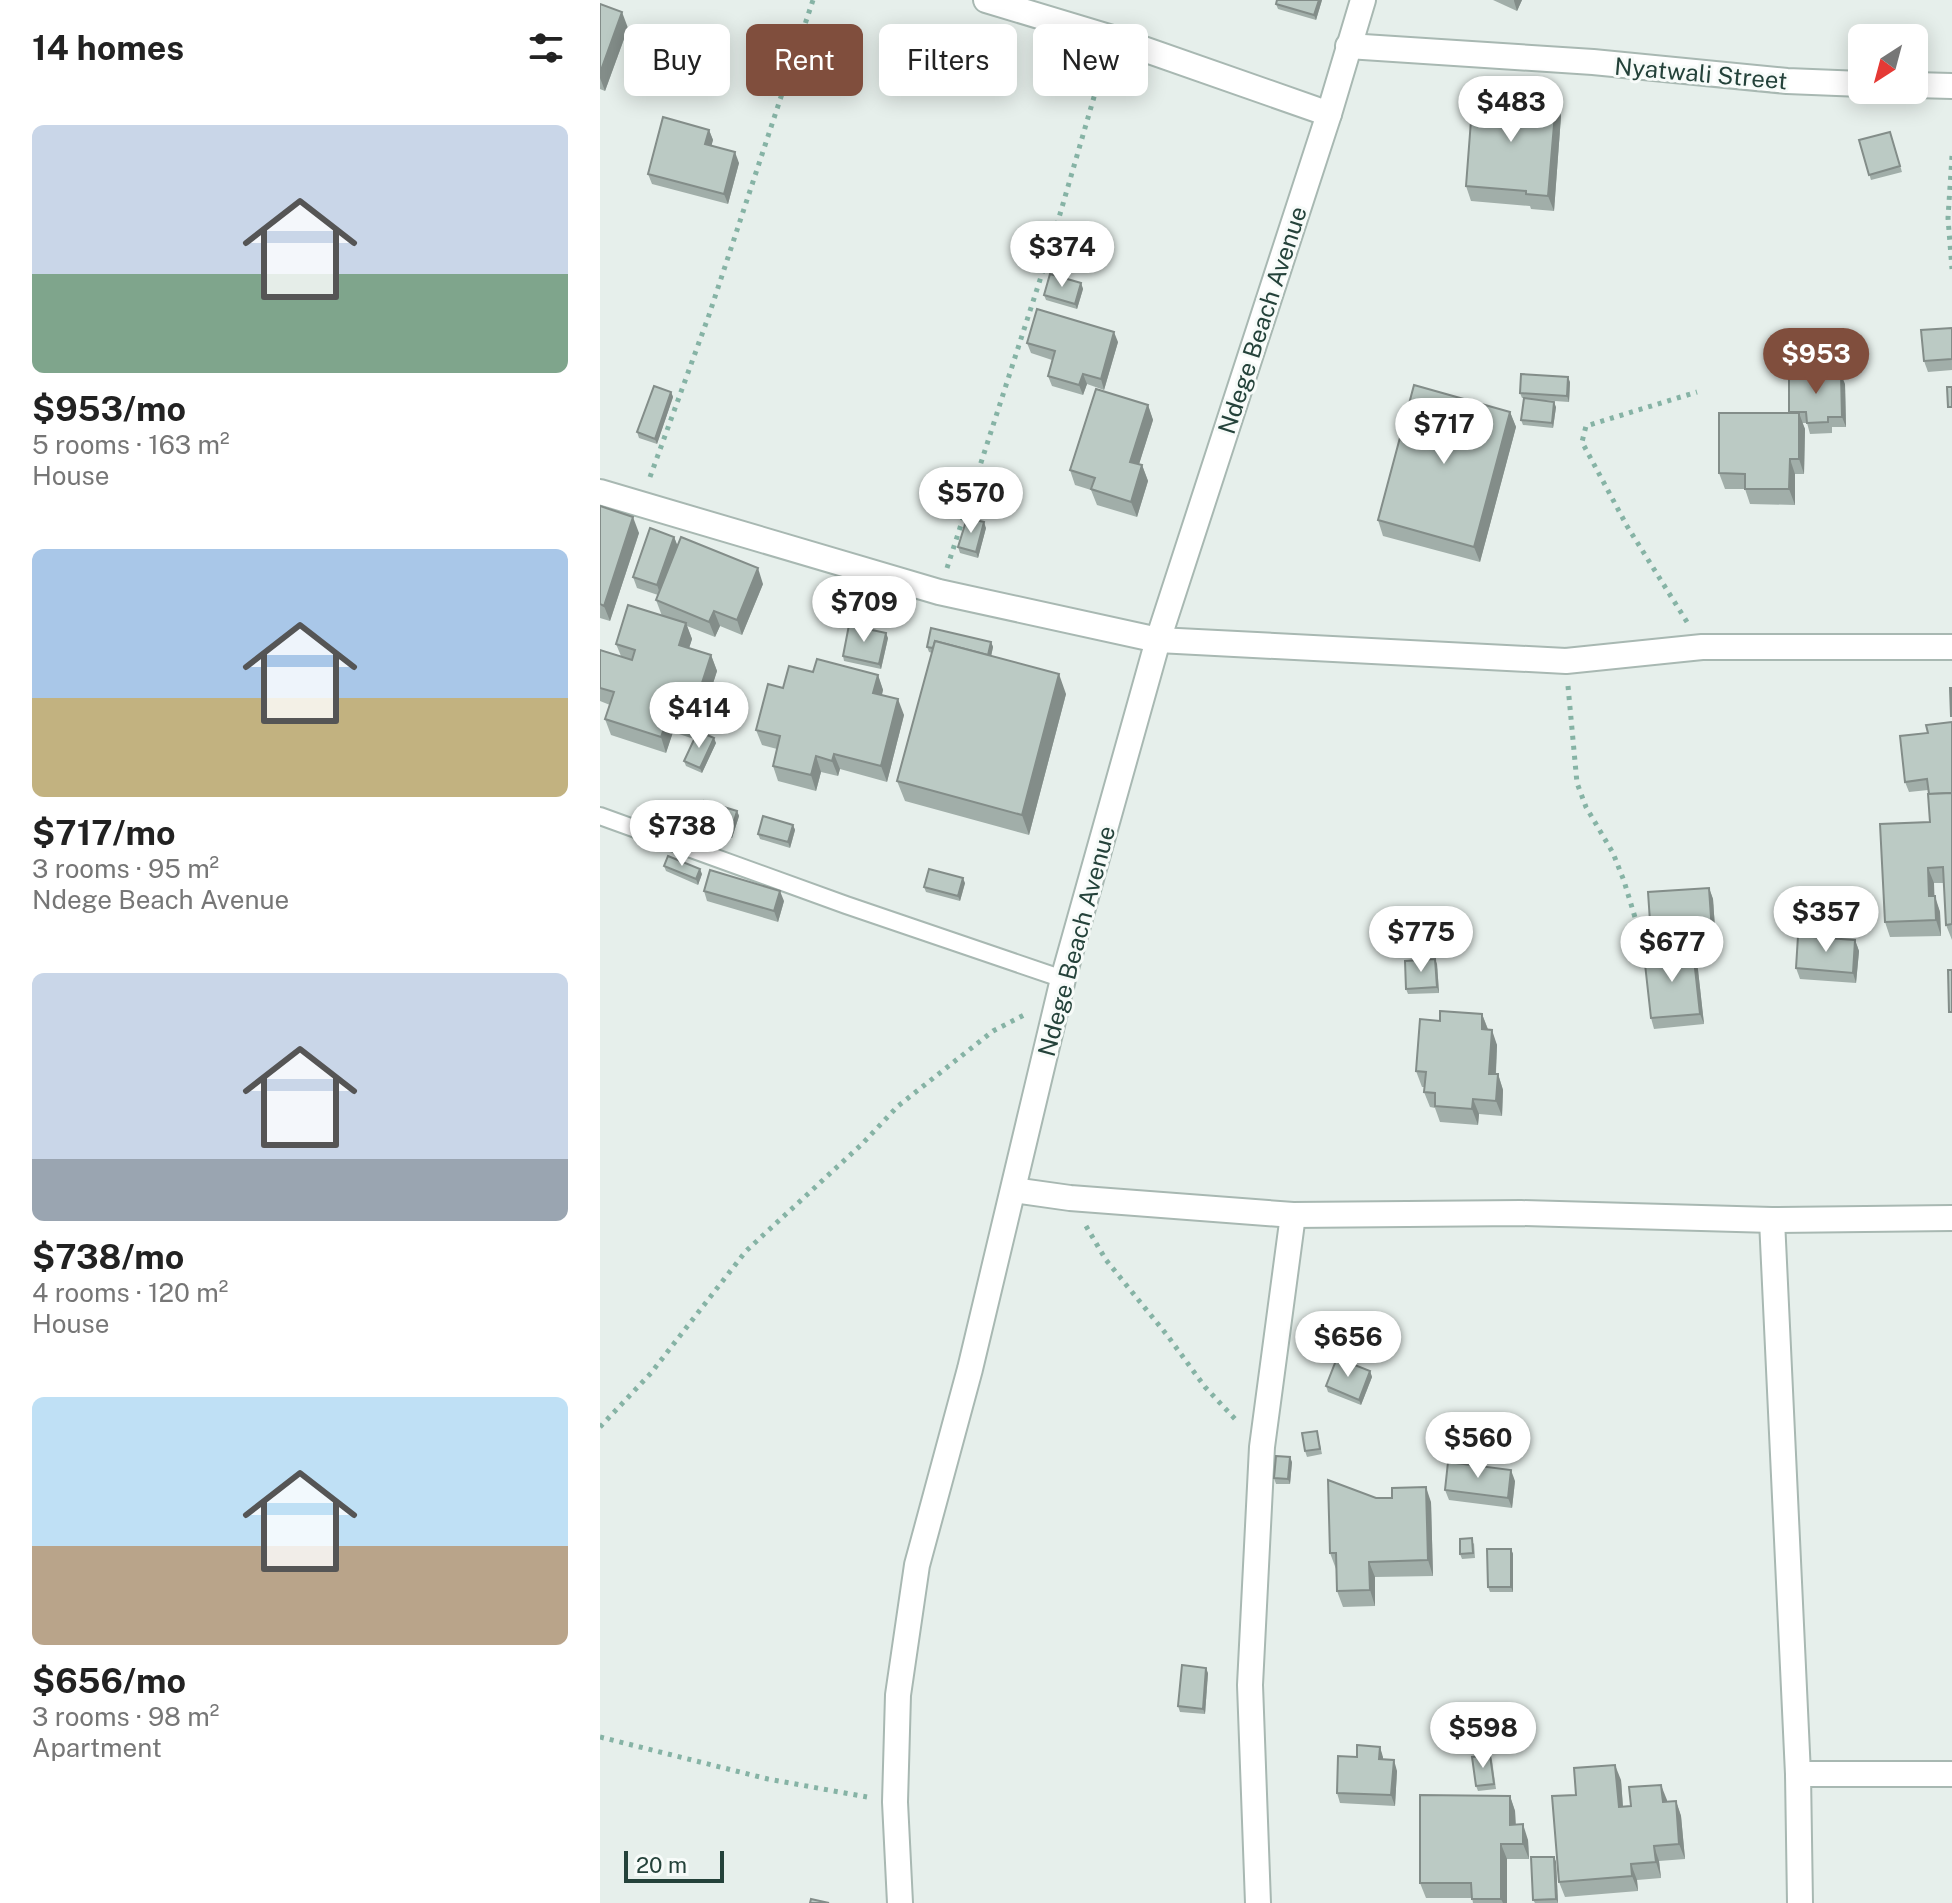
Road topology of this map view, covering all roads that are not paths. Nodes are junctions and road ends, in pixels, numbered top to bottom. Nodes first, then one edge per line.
1 (986, 0) edge
2 (1363, 0) edge
3 (1348, 46) junction
4 (1848, 83) edge
5 (1928, 85) edge
6 (1952, 86) edge
7 (1329, 114) junction
8 (600, 492) edge
9 (1158, 640) junction
10 (1952, 647) edge
11 (600, 816) edge
12 (1060, 990) junction
13 (1014, 1190) junction
14 (1293, 1215) junction
15 (1952, 1218) edge
16 (1772, 1220) junction
17 (1798, 1774) junction
18 (1952, 1774) edge
19 (900, 1903) edge
20 (1258, 1903) edge
21 (1800, 1903) edge

1 - 7 street
2 - 3 street, Ndege Beach Avenue
3 - 4 street, Nyatwali Street
3 - 7 street, Ndege Beach Avenue
5 - 6 street
7 - 9 street, Ndege Beach Avenue
8 - 9 street
9 - 10 street
9 - 12 street, Ndege Beach Avenue
11 - 12 lane
12 - 13 street, Ndege Beach Avenue
13 - 14 street
13 - 19 street, Ndege Beach Avenue
14 - 16 street
14 - 20 street
15 - 16 street
16 - 17 street
17 - 18 street
17 - 21 street

